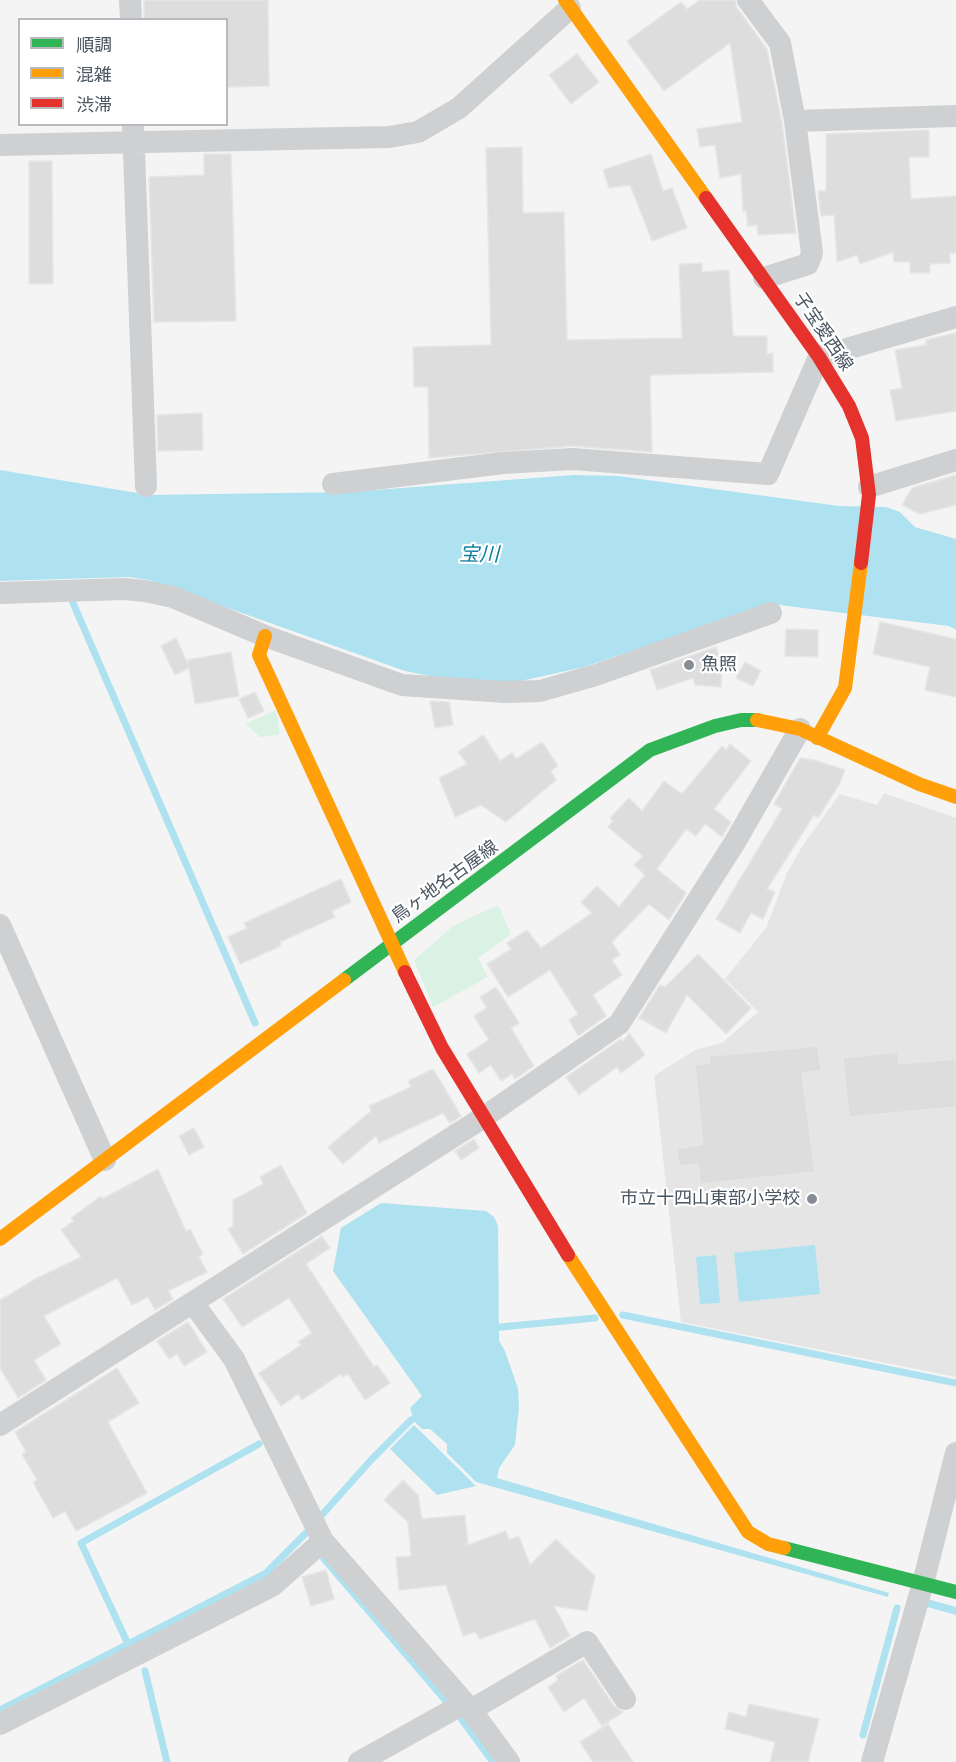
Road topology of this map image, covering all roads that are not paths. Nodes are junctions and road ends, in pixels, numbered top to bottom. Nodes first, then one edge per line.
1 (130, 0) edge
2 (748, 0) edge
3 (567, 4) edge
4 (131, 18) edge
5 (956, 116) edge
6 (795, 121) junction
7 (134, 133) edge
8 (0, 145) edge
9 (764, 278) junction
10 (956, 317) edge
11 (819, 357) junction
12 (956, 460) edge
13 (333, 484) dead end
14 (146, 486) dead end
15 (869, 491) junction
16 (0, 593) edge
17 (771, 613) dead end
18 (266, 636) junction
19 (808, 734) junction
20 (956, 797) edge
21 (0, 925) edge
22 (391, 944) junction
23 (484, 1117) junction
24 (105, 1160) junction
25 (0, 1239) edge
26 (193, 1303) junction
27 (0, 1425) edge
28 (956, 1453) edge
29 (323, 1541) junction
30 (923, 1583) junction
31 (956, 1592) edge
32 (625, 1699) dead end
33 (468, 1707) junction
34 (0, 1724) edge
35 (359, 1762) edge
36 (509, 1762) edge
37 (872, 1762) edge

1 - 4 street
2 - 6 street
3 - 7 street
3 - 9 main road, 子宝愛西線
5 - 6 street
6 - 9 street
7 - 8 street
7 - 14 street
9 - 11 main road, 子宝愛西線
10 - 11 street
11 - 13 street
11 - 15 main road, 子宝愛西線
12 - 15 street
15 - 19 main road, 子宝愛西線
16 - 18 street
17 - 18 street
18 - 22 main road
19 - 20 main road, 鳥ヶ地名古屋線
19 - 22 main road, 鳥ヶ地名古屋線
19 - 23 street
21 - 24 street
22 - 23 main road
22 - 24 main road, 鳥ヶ地名古屋線
23 - 26 street
23 - 30 main road
24 - 25 main road, 鳥ヶ地名古屋線
26 - 27 street
26 - 29 street
28 - 30 street
29 - 33 street
29 - 34 street
30 - 31 main road
30 - 37 street
32 - 33 street
33 - 35 street
33 - 36 street

